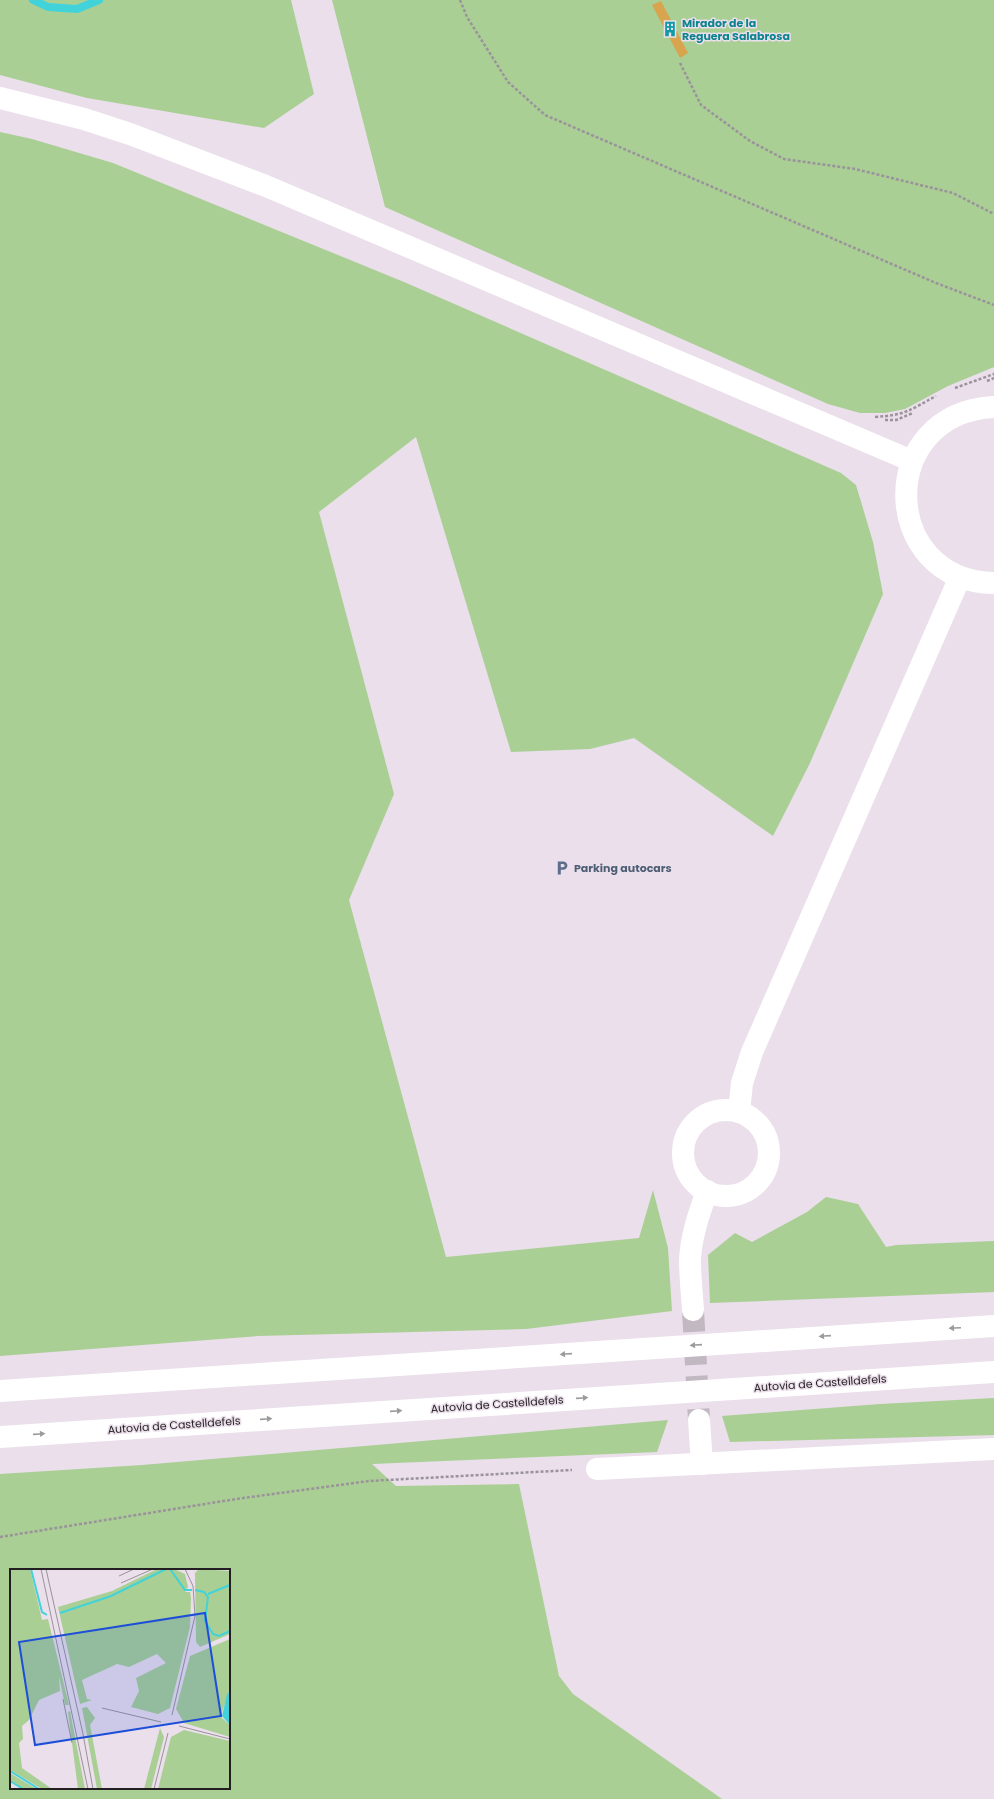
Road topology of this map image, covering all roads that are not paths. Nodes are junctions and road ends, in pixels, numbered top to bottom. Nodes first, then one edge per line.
1 (0, 98) edge
2 (994, 407) edge
3 (912, 461) junction
4 (960, 577) junction
5 (994, 583) edge
6 (739, 1112) junction
7 (707, 1191) junction
8 (693, 1310) tunnel mouth
9 (994, 1326) edge
10 (994, 1372) edge
11 (0, 1391) edge
12 (699, 1420) tunnel mouth
13 (0, 1437) edge
14 (994, 1449) edge
15 (702, 1464) junction
16 (597, 1469) road end

1 - 3 main road
2 - 3 main road
3 - 4 main road
4 - 5 main road
4 - 6 main road
6 - 7 main road
6 - 7 main road
7 - 8 main road
9 -> 11 main road
13 -> 10 main road, Autovia de Castelldefels
12 - 15 main road
14 - 15 main road
15 - 16 main road

